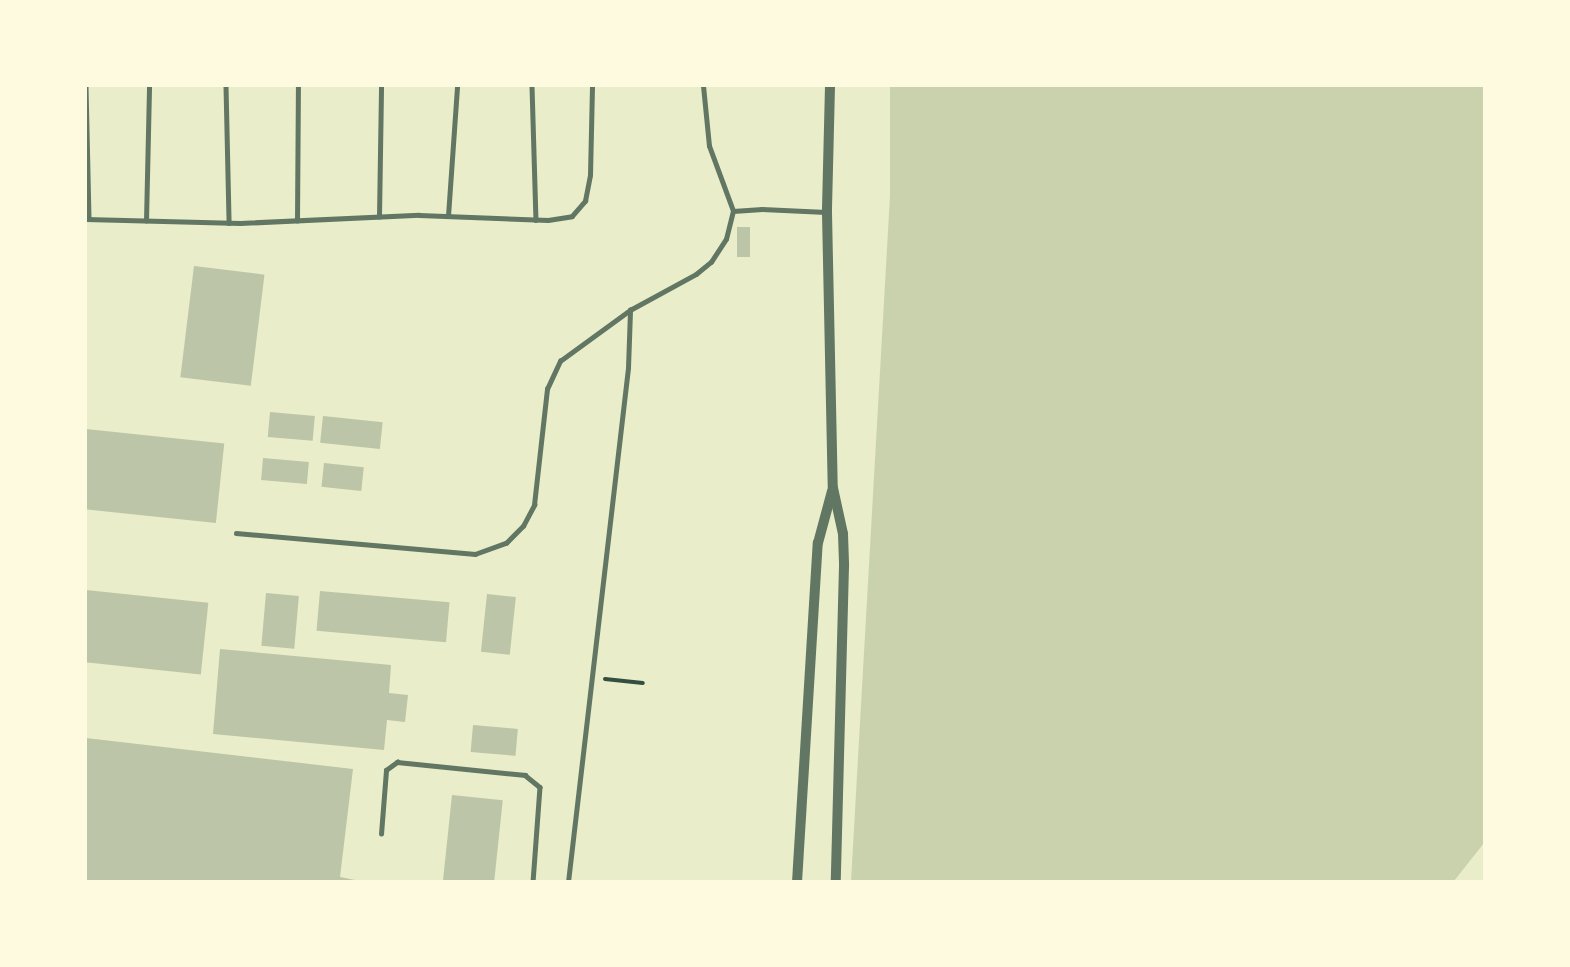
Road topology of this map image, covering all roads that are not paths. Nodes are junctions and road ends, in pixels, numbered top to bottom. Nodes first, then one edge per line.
1 (86, 86) edge
2 (149, 86) edge
3 (226, 86) edge
4 (298, 86) edge
5 (381, 86) edge
6 (457, 86) edge
7 (532, 86) edge
8 (592, 86) edge
9 (703, 86) edge
10 (830, 86) edge
11 (733, 211) junction
12 (827, 213) junction
13 (447, 216) junction
14 (379, 217) junction
15 (87, 219) edge
16 (536, 220) junction
17 (146, 221) junction
18 (297, 221) junction
19 (229, 223) junction
20 (630, 310) junction
21 (833, 488) junction
22 (236, 533) dead end
23 (381, 834) dead end
24 (533, 882) edge
25 (568, 882) edge
26 (797, 882) edge
27 (836, 882) edge

1 - 15 lane
2 - 17 lane
3 - 19 lane
4 - 18 lane
5 - 14 lane
6 - 13 lane
7 - 16 lane
8 - 16 lane
9 - 11 lane
10 - 12 street
11 - 12 lane
11 - 20 lane
12 - 21 street
13 - 14 lane
13 - 16 lane
14 - 18 lane
15 - 17 lane
17 - 19 lane
18 - 19 lane
20 - 22 lane
20 - 25 lane
21 - 26 street
21 - 27 street
23 - 24 lane

